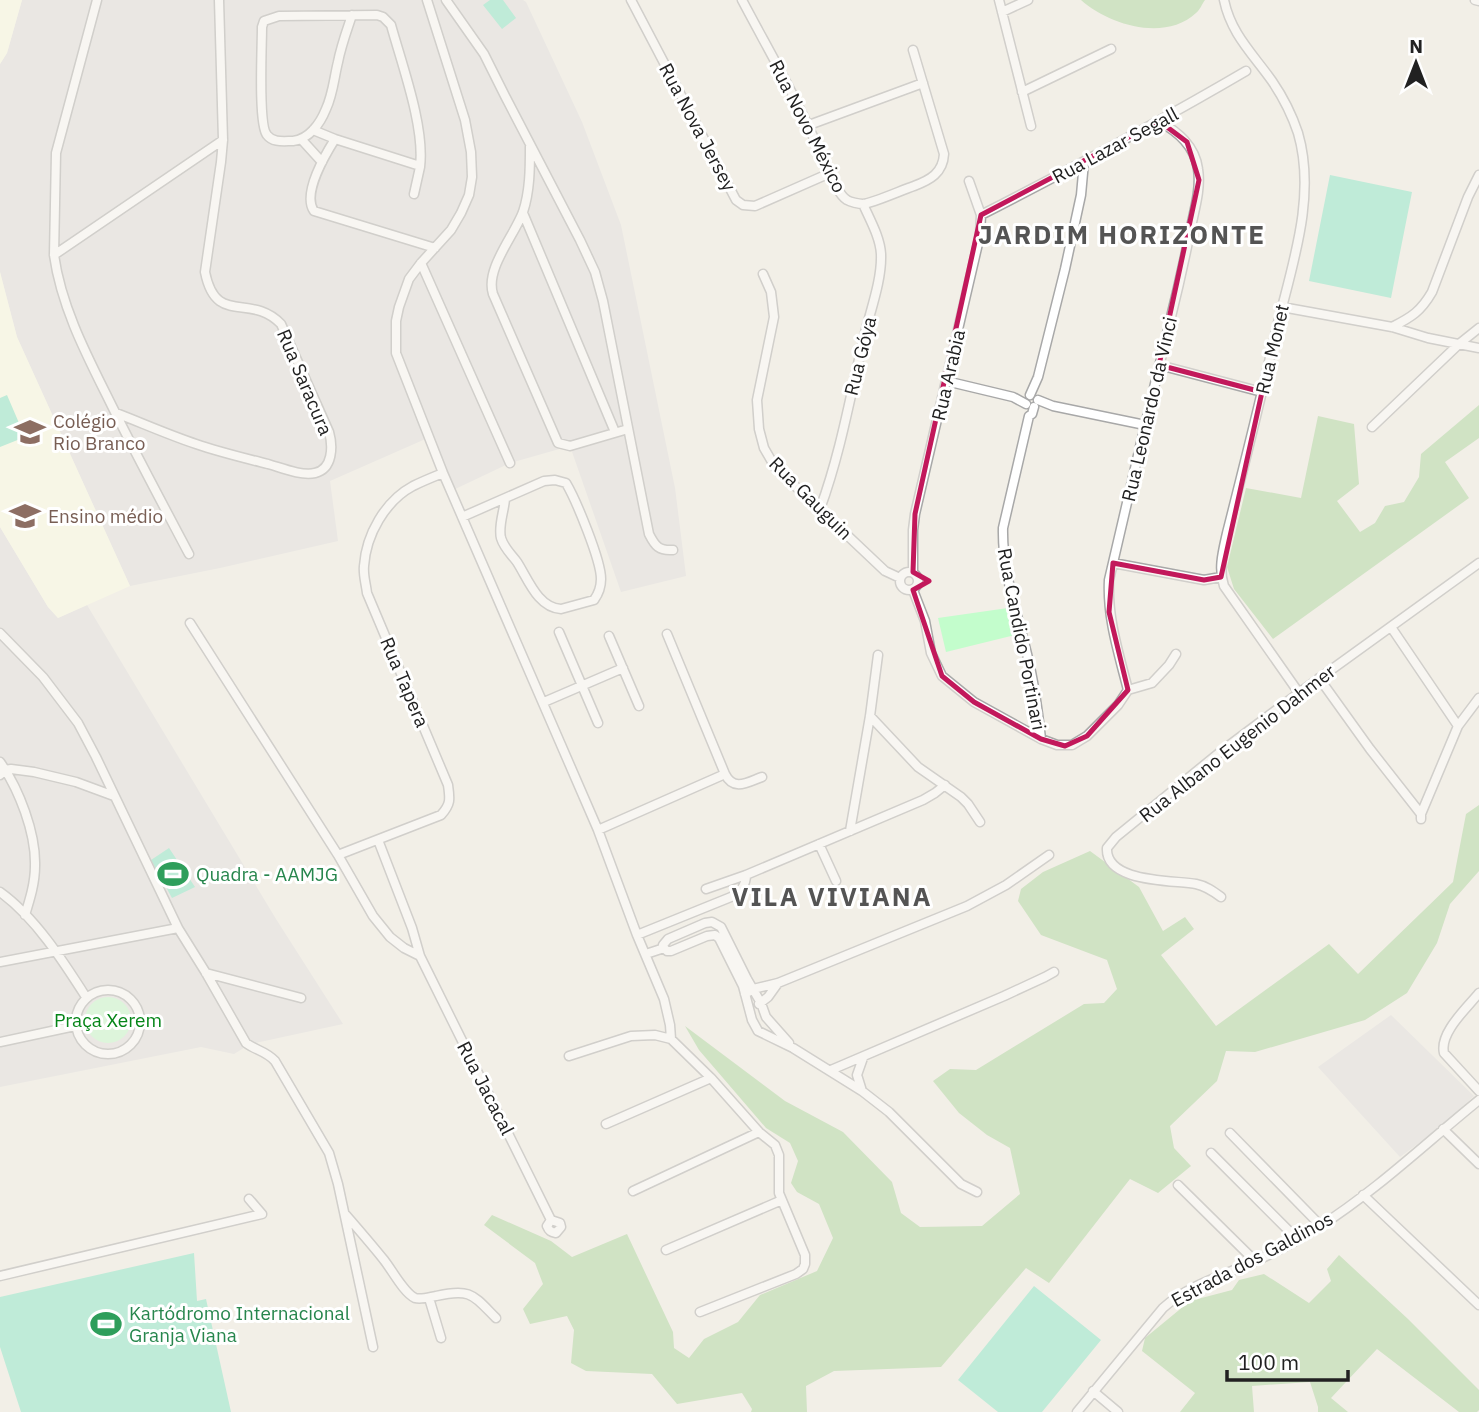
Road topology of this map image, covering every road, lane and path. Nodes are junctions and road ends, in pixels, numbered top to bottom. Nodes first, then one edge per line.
1 (97, 0) edge
2 (219, 0) edge
3 (427, 0) edge
4 (446, 0) edge
5 (631, 0) edge
6 (742, 0) edge
7 (999, 0) edge
8 (1028, 0) edge
9 (1224, 0) edge
10 (1002, 12) junction
11 (352, 15) junction
12 (1111, 49) dead end
13 (913, 50) dead end
14 (1246, 71) dead end
15 (923, 83) junction
16 (1022, 92) junction
17 (1176, 112) junction
18 (1159, 121) junction
19 (809, 125) junction
20 (1031, 126) dead end
21 (313, 130) junction
22 (1178, 133) junction
23 (335, 139) junction
24 (223, 140) junction
25 (302, 140) junction
26 (529, 143) junction
27 (321, 162) junction
28 (1084, 162) junction
29 (420, 166) junction
30 (1068, 170) junction
31 (830, 173) junction
32 (1479, 175) edge
33 (969, 181) dead end
34 (1081, 185) junction
35 (414, 194) dead end
36 (863, 204) junction
37 (523, 213) junction
38 (981, 215) junction
39 (435, 248) junction
40 (54, 255) junction
41 (421, 263) junction
42 (763, 274) dead end
43 (1282, 307) junction
44 (1392, 327) junction
45 (1479, 328) edge
46 (1459, 344) junction
47 (1479, 348) edge
48 (1159, 365) junction
49 (946, 381) junction
50 (1262, 392) junction
51 (1032, 402) junction
52 (116, 413) junction
53 (1144, 425) junction
54 (1372, 427) dead end
55 (628, 429) junction
56 (615, 432) junction
57 (510, 463) dead end
58 (443, 473) junction
59 (505, 499) junction
60 (820, 509) junction
61 (463, 517) junction
62 (673, 550) dead end
63 (189, 554) dead end
64 (1113, 562) junction
65 (1479, 563) edge
66 (913, 572) junction
67 (1221, 576) junction
68 (900, 578) junction
69 (913, 590) junction
70 (190, 623) dead end
71 (1391, 627) junction
72 (559, 632) dead end
73 (0, 633) edge
74 (667, 634) dead end
75 (609, 636) dead end
76 (1176, 654) dead end
77 (878, 655) dead end
78 (623, 668) junction
79 (1319, 678) junction
80 (582, 685) junction
81 (1128, 690) junction
82 (1299, 693) junction
83 (1479, 698) edge
84 (544, 702) junction
85 (639, 706) dead end
86 (870, 716) junction
87 (598, 723) dead end
88 (1458, 726) junction
89 (1041, 739) junction
90 (2, 769) edge
91 (725, 774) junction
92 (762, 777) dead end
93 (945, 785) junction
94 (114, 796) junction
95 (980, 822) dead end
96 (598, 830) junction
97 (850, 831) junction
98 (378, 840) junction
99 (819, 844) junction
100 (338, 855) junction
101 (1049, 855) dead end
102 (746, 875) junction
103 (836, 881) dead end
104 (706, 889) dead end
105 (0, 892) edge
106 (1221, 897) dead end
107 (25, 915) junction
108 (178, 928) junction
109 (637, 935) junction
110 (673, 937) junction
111 (664, 948) junction
112 (678, 949) junction
113 (56, 951) junction
114 (646, 954) junction
115 (420, 956) junction
116 (0, 962) edge
117 (1054, 972) dead end
118 (206, 973) junction
119 (778, 983) junction
120 (749, 991) junction
121 (1479, 993) edge
122 (86, 997) junction
123 (302, 998) dead end
124 (761, 1003) junction
125 (749, 1006) junction
126 (75, 1026) junction
127 (775, 1028) junction
128 (758, 1031) junction
129 (671, 1039) junction
130 (0, 1042) edge
131 (793, 1048) junction
132 (569, 1056) dead end
133 (863, 1057) junction
134 (831, 1070) junction
135 (711, 1078) junction
136 (862, 1091) junction
137 (1479, 1091) edge
138 (1479, 1100) edge
139 (606, 1124) dead end
140 (1443, 1129) junction
141 (759, 1132) junction
142 (1230, 1133) dead end
143 (1211, 1153) dead end
144 (1479, 1164) edge
145 (1178, 1185) dead end
146 (633, 1191) dead end
147 (977, 1192) dead end
148 (1363, 1195) junction
149 (249, 1199) dead end
150 (782, 1200) junction
151 (344, 1213) junction
152 (551, 1220) dead end
153 (1321, 1226) junction
154 (1297, 1239) junction
155 (666, 1250) dead end
156 (1255, 1261) junction
157 (0, 1276) edge
158 (429, 1298) junction
159 (1479, 1305) edge
160 (700, 1312) dead end
161 (496, 1318) dead end
162 (440, 1338) dead end
163 (373, 1347) dead end
164 (1093, 1391) junction
165 (1077, 1412) edge
166 (1118, 1412) edge

1 - 40 street
2 - 24 street, Rua Saracura
3 - 39 street
4 - 26 street
5 - 31 street, Rua Nova Jersey
6 - 19 street, Rua Novo México
7 - 10 street
8 - 10 street
9 - 43 street, Rua Monet
10 - 16 street
11 - 21 street
11 - 25 street
11 - 29 street
12 - 16 street
13 - 15 street
14 - 17 street, Rua Lazar Segall
15 - 19 street
15 - 36 street, Rua Novo México
16 - 20 street
17 - 18 street, Rua Lazar Segall
17 - 22 street, Rua Leonardo da Vinci
18 - 22 street, Rua Leonardo da Vinci
18 - 28 street, Rua Lazar Segall
19 - 31 street, Rua Novo México
21 - 23 street
21 - 25 street
22 - 48 street, Rua Leonardo da Vinci
23 - 27 street
23 - 29 street
24 - 40 street
24 - 52 street, Rua Saracura
25 - 27 street
26 - 37 street
26 - 55 street
27 - 39 street
28 - 30 street, Rua Lazar Segall
28 - 34 street, Rua Candido Portinari
29 - 35 street
30 - 34 street
30 - 38 street, Rua Lazar Segall
31 - 36 street, Rua Novo México
32 - 44 street
33 - 38 street, Rua Arabia
34 - 51 street, Rua Candido Portinari
36 - 60 street, Rua Góya
37 - 56 street
37 - 56 street
38 - 49 street, Rua Arabia
39 - 41 street
40 - 52 street
41 - 57 street
41 - 58 street
42 - 60 street, Rua Gauguin
43 - 44 street
43 - 50 street, Rua Monet
44 - 46 street
45 - 46 street
46 - 47 street
46 - 54 street
48 - 50 street
48 - 53 street, Rua Leonardo da Vinci
49 - 51 street
49 - 66 street, Rua Arabia
50 - 67 street, Rua Monet
51 - 53 street
51 - 89 street, Rua Candido Portinari
52 - 63 street
53 - 64 street, Rua Leonardo da Vinci
55 - 56 street
55 - 62 street
58 - 61 street
58 - 98 street, Rua Tapera
59 - 59 street
59 - 61 street
60 - 68 street, Rua Gauguin
61 - 84 street
64 - 67 street
64 - 81 street, Rua Leonardo da Vinci
65 - 71 street, Rua Albano Eugenio Dahmer
66 - 68 street
66 - 69 street, Rua Arabia
67 - 82 street
68 - 69 street, Rua Arabia
69 - 89 street, Rua Arabia
70 - 100 street
71 - 79 street, Rua Albano Eugenio Dahmer
71 - 88 street
72 - 80 street
73 - 94 street
74 - 91 street
75 - 78 street
76 - 81 street
77 - 86 street
78 - 80 street
78 - 85 street
79 - 82 street, Rua Albano Eugenio Dahmer
79 - 88 street
80 - 84 street
80 - 87 street
81 - 89 street
82 - 106 street, Rua Albano Eugenio Dahmer
83 - 88 street
84 - 96 street
86 - 93 street
86 - 97 street
90 - 94 street
90 - 107 street
91 - 92 street
91 - 96 street
93 - 95 street
93 - 97 street
94 - 108 street
96 - 109 street
97 - 99 street
98 - 100 street, Rua Tapera
98 - 115 street, Rua Jacacal
99 - 102 street
99 - 103 street
100 - 115 street
101 - 119 street
102 - 104 street
102 - 109 street
105 - 107 street
107 - 113 street
108 - 113 street
108 - 118 street
109 - 114 street
110 - 111 street
110 - 112 street
110 - 120 street
111 - 112 street
111 - 114 street
112 - 120 street
113 - 116 street
113 - 122 street
114 - 129 street
115 - 152 street, Rua Jacacal
117 - 133 street
118 - 123 street
118 - 151 street
119 - 120 street
119 - 124 street
120 - 124 street
120 - 125 street
121 - 137 street
122 - 126 street
122 - 126 street
124 - 125 street
124 - 127 street
125 - 128 street
126 - 130 street
127 - 128 street
127 - 131 street
128 - 131 street
129 - 132 street
129 - 135 street
131 - 134 street
133 - 134 street
133 - 136 street
134 - 136 street
135 - 139 street
135 - 141 street
136 - 147 street
138 - 140 street, Estrada dos Galdinos
140 - 144 street
140 - 148 street, Estrada dos Galdinos
141 - 146 street
141 - 150 street
142 - 153 street
143 - 154 street
145 - 156 street
148 - 153 street, Estrada dos Galdinos
148 - 159 street
149 - 157 street
150 - 155 street
150 - 160 street
151 - 158 street
151 - 163 street
153 - 154 street, Estrada dos Galdinos
154 - 156 street, Estrada dos Galdinos
156 - 164 street, Estrada dos Galdinos
158 - 161 street
158 - 162 street
164 - 165 street, Estrada dos Galdinos
164 - 166 street

